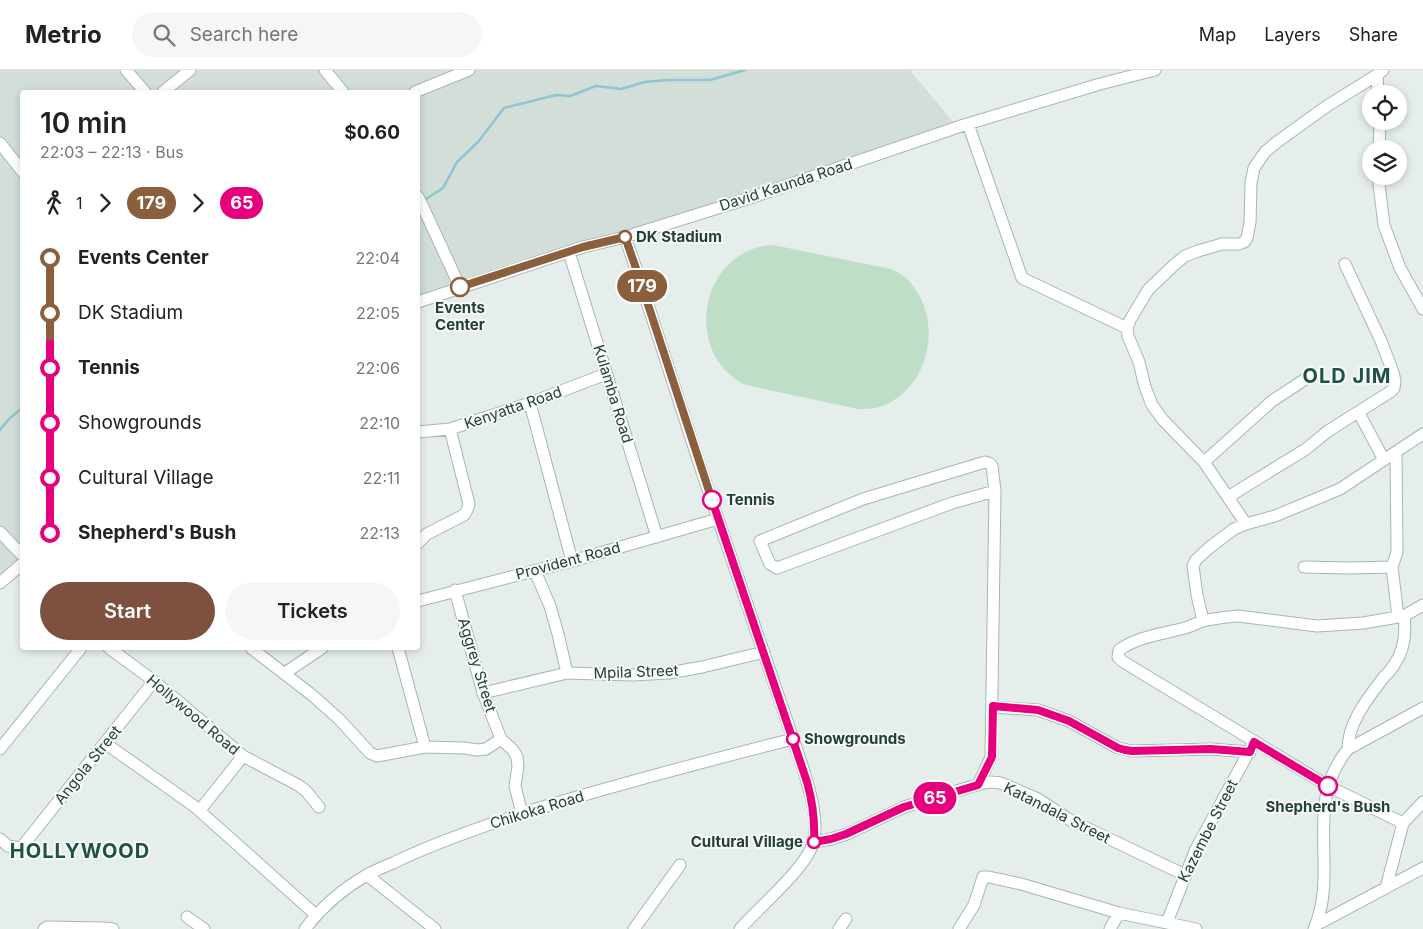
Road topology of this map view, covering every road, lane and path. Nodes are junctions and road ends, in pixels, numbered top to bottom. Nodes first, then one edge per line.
1 (126, 70) edge
2 (190, 70) edge
3 (325, 70) edge
4 (469, 70) edge
5 (1156, 70) edge
6 (1380, 73) edge
7 (143, 90) edge
8 (165, 90) edge
9 (341, 90) edge
10 (420, 90) edge
11 (968, 124) junction
12 (0, 143) edge
13 (20, 168) edge
14 (1379, 185) edge
15 (420, 201) edge
16 (625, 237) junction
17 (570, 252) junction
18 (1345, 264) dead end
19 (460, 288) junction
20 (420, 301) edge
21 (1423, 309) edge
22 (1128, 332) junction
23 (606, 374) junction
24 (1310, 376) dead end
25 (530, 403) junction
26 (1359, 413) junction
27 (450, 429) junction
28 (420, 432) edge
29 (1423, 434) edge
30 (1396, 452) junction
31 (1384, 460) junction
32 (1204, 462) junction
33 (995, 491) junction
34 (1228, 497) junction
35 (718, 519) junction
36 (1246, 524) junction
37 (0, 532) edge
38 (657, 537) junction
39 (420, 542) edge
40 (20, 553) edge
41 (572, 561) junction
42 (1304, 567) dead end
43 (1392, 567) junction
44 (535, 570) junction
45 (20, 571) edge
46 (0, 583) edge
47 (455, 590) junction
48 (420, 599) edge
49 (1423, 605) edge
50 (1401, 616) junction
51 (1203, 621) junction
52 (79, 650) edge
53 (112, 650) edge
54 (254, 650) edge
55 (319, 650) edge
56 (399, 650) edge
57 (764, 652) junction
58 (285, 673) junction
59 (567, 674) junction
60 (154, 681) junction
61 (484, 693) junction
62 (993, 706) junction
63 (1423, 708) edge
64 (793, 739) junction
65 (501, 740) junction
66 (105, 743) junction
67 (0, 747) edge
68 (425, 747) junction
69 (1252, 747) junction
70 (1348, 749) junction
71 (243, 756) junction
72 (978, 785) junction
73 (1328, 786) junction
74 (1423, 802) edge
75 (319, 808) dead end
76 (200, 810) junction
77 (522, 814) junction
78 (1403, 824) junction
79 (0, 839) edge
80 (814, 842) junction
81 (680, 865) dead end
82 (1423, 868) edge
83 (367, 875) junction
84 (1185, 875) junction
85 (1386, 888) junction
86 (1119, 912) junction
87 (316, 915) junction
88 (187, 917) dead end
89 (846, 920) dead end
90 (1166, 922) junction
91 (1315, 927) edge
92 (308, 928) edge
93 (44, 929) edge
94 (113, 929) edge
95 (204, 929) edge
96 (435, 929) edge
97 (634, 929) edge
98 (740, 929) edge
99 (839, 929) edge
100 (959, 929) edge
101 (1110, 929) edge
102 (1196, 929) edge

1 - 7 street
2 - 8 street
3 - 9 street
4 - 10 street
5 - 11 street, David Kaunda Road
6 - 22 street
11 - 16 street, David Kaunda Road
11 - 22 street
12 - 13 street
14 - 21 street
15 - 19 street
16 - 17 street, David Kaunda Road
16 - 35 street
17 - 19 street, David Kaunda Road
17 - 23 street, Kulamba Road
18 - 26 street
19 - 20 street, David Kaunda Road
22 - 32 street
23 - 25 street, Kenyatta Road
23 - 38 street, Kulamba Road
24 - 32 street
25 - 27 street, Kenyatta Road
25 - 41 street
26 - 31 street
26 - 34 street
27 - 28 street, Kenyatta Road
27 - 39 street
29 - 30 street
30 - 31 street
30 - 43 street
31 - 36 street
32 - 34 street
33 - 33 street
33 - 62 street
34 - 36 street
35 - 38 street, Provident Road
35 - 57 street
36 - 51 street
37 - 40 street
38 - 41 street, Provident Road
41 - 44 street, Provident Road
42 - 43 street
43 - 50 street
44 - 47 street, Provident Road
44 - 59 street
45 - 46 street
47 - 48 street, Provident Road
47 - 61 street, Aggrey Street
49 - 50 street
50 - 51 street
50 - 70 street
51 - 69 street
52 - 67 street
53 - 60 street, Hollywood Road
54 - 58 street
55 - 58 street
56 - 68 street
57 - 59 street, Mpila Street
57 - 64 street
58 - 68 street
59 - 61 street, Mpila Street
60 - 66 street, Angola Street
60 - 71 street, Hollywood Road
61 - 65 street, Aggrey Street
62 - 69 street
62 - 72 street
63 - 70 street
64 - 77 street, Chikoka Road
64 - 80 street
65 - 68 street
65 - 77 street
66 - 76 street
66 - 79 street, Angola Street
69 - 73 street
69 - 84 street, Kazembe Street
70 - 73 street
71 - 75 street
71 - 76 street, Hollywood Road
72 - 80 street, Katandala Street
72 - 84 street, Katandala Street
73 - 78 street
73 - 91 street
74 - 78 street
76 - 87 street
77 - 83 street, Chikoka Road
78 - 85 street
80 - 98 street
81 - 97 street
82 - 85 street
83 - 87 street, Chikoka Road
83 - 96 street
84 - 90 street, Kazembe Street
85 - 91 street
86 - 90 street
86 - 100 street
86 - 101 street
87 - 92 street, Chikoka Road
88 - 95 street
89 - 99 street
90 - 102 street
93 - 94 street

